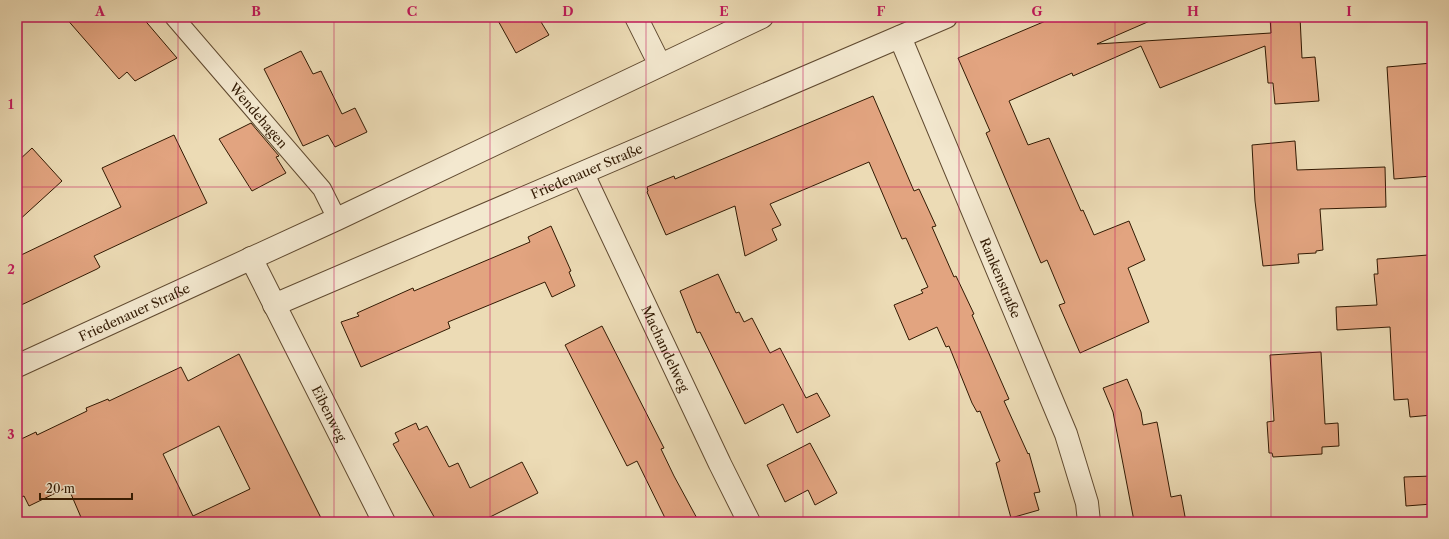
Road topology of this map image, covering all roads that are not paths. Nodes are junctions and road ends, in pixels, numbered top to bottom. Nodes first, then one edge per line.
1 (174, 17) edge
2 (636, 17) edge
3 (762, 17) edge
4 (946, 17) edge
5 (900, 37) junction
6 (660, 65) junction
7 (583, 174) junction
8 (337, 219) junction
9 (251, 258) junction
10 (274, 305) junction
11 (17, 366) edge
12 (384, 522) edge
13 (749, 522) edge
14 (1089, 522) edge

1 - 8 lane, Wendehagen
2 - 6 street
3 - 6 street, Friedenauer Straße
4 - 5 street, Friedenauer Straße
5 - 7 street, Friedenauer Straße
5 - 14 street, Rankenstraße
6 - 8 street, Friedenauer Straße
7 - 10 street, Friedenauer Straße
7 - 13 street, Machandelweg
8 - 9 street, Friedenauer Straße
9 - 10 street
9 - 11 street, Friedenauer Straße
10 - 12 street, Eibenweg

